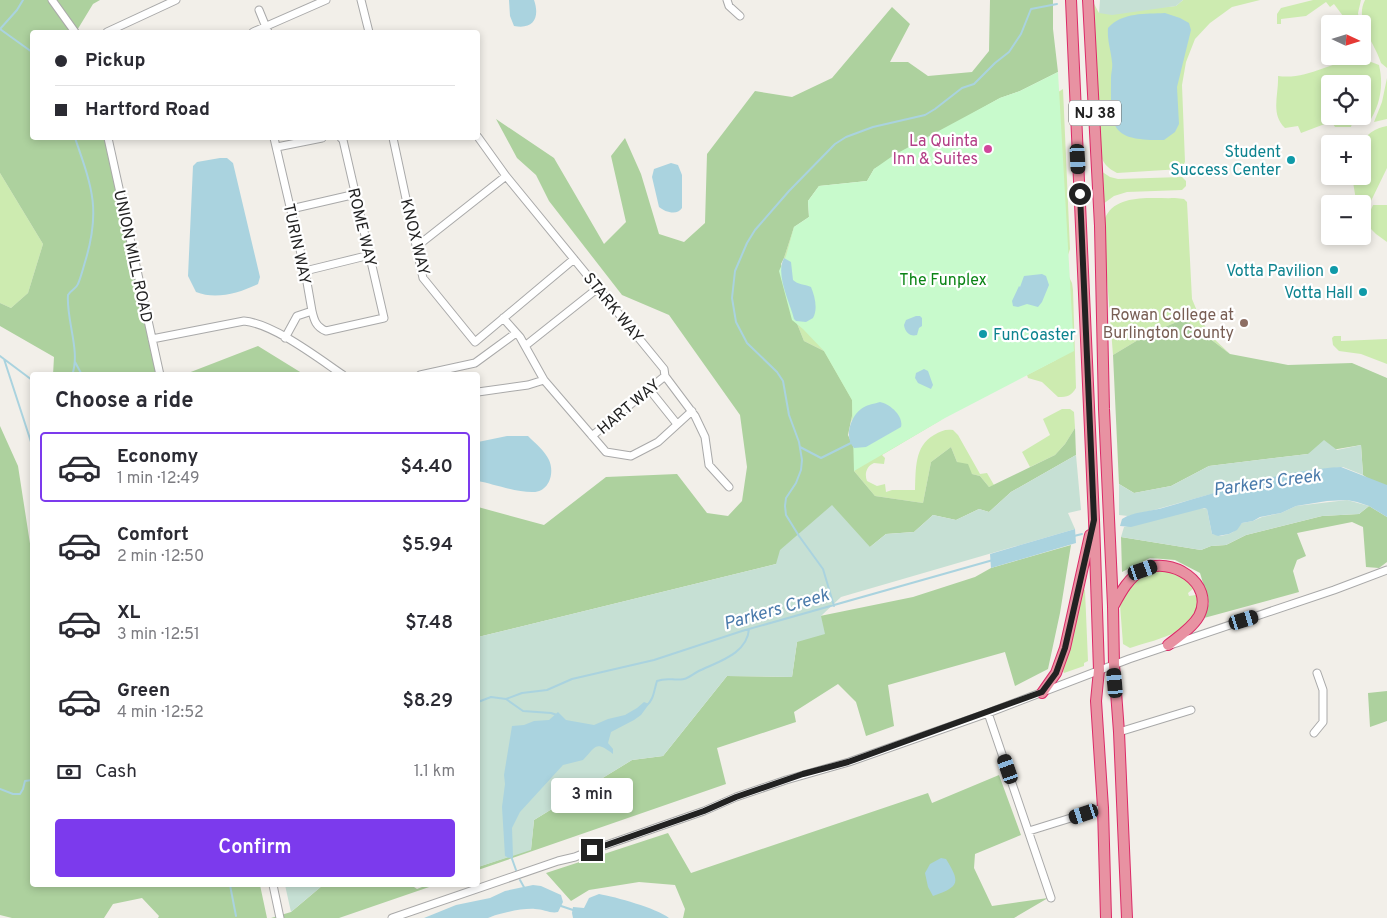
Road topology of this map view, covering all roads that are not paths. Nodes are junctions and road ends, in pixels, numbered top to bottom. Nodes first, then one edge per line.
1 (52, 0) edge
2 (176, 0) edge
3 (326, 0) edge
4 (361, 0) edge
5 (726, 0) edge
6 (1071, 0) edge
7 (1088, 0) edge
8 (259, 10) dead end
9 (740, 16) dead end
10 (74, 30) edge
11 (111, 30) edge
12 (266, 30) edge
13 (368, 30) edge
14 (108, 140) edge
15 (275, 140) edge
16 (312, 140) edge
17 (344, 140) edge
18 (393, 140) edge
19 (480, 140) edge
20 (277, 147) junction
21 (506, 176) junction
22 (356, 194) junction
23 (291, 208) junction
24 (416, 247) junction
25 (370, 256) junction
26 (574, 259) junction
27 (305, 271) junction
28 (598, 288) junction
29 (312, 311) junction
30 (503, 318) junction
31 (516, 332) junction
32 (285, 338) junction
33 (152, 340) junction
34 (525, 346) junction
35 (159, 372) edge
36 (338, 372) edge
37 (434, 372) edge
38 (665, 376) junction
39 (544, 380) junction
40 (649, 389) junction
41 (480, 392) edge
42 (692, 411) junction
43 (677, 424) junction
44 (592, 436) junction
45 (729, 487) dead end
46 (1094, 520) junction
47 (1387, 570) edge
48 (1113, 606) junction
49 (1168, 645) junction
50 (1114, 664) junction
51 (1099, 670) junction
52 (1317, 673) dead end
53 (1042, 692) junction
54 (1191, 710) dead end
55 (988, 713) junction
56 (1120, 732) junction
57 (1314, 733) dead end
58 (1103, 808) junction
59 (1029, 831) junction
60 (273, 887) edge
61 (1051, 898) dead end
62 (280, 918) edge
63 (392, 918) edge
64 (1106, 918) edge
65 (1127, 918) edge

1 - 10 street
2 - 11 street
3 - 12 street
4 - 13 street
5 - 9 street
6 - 46 highway, NJ 38
7 - 48 highway, NJ 38
8 - 12 street
14 - 33 street, UNION MILL ROAD
15 - 20 street, TURIN WAY
16 - 20 street
17 - 22 street, ROME WAY
18 - 24 street, KNOX WAY
19 - 21 street, STARK WAY
20 - 23 street, TURIN WAY
21 - 24 street
21 - 26 street, STARK WAY
22 - 23 street
22 - 25 street, ROME WAY
23 - 27 street, TURIN WAY
24 - 30 street, KNOX WAY
25 - 27 street
25 - 29 street, ROME WAY
26 - 28 street, STARK WAY
26 - 30 street, KNOX WAY
27 - 29 street, TURIN WAY
28 - 34 street
28 - 38 street, STARK WAY
29 - 32 street
30 - 31 street
31 - 34 street
31 - 37 street
32 - 33 street
32 - 36 street
33 - 35 street, UNION MILL ROAD
34 - 39 street
38 - 40 street, HART WAY
38 - 42 street, STARK WAY
39 - 41 street
39 - 44 street
40 - 43 street
40 - 44 street, HART WAY
42 - 43 street
42 - 45 street, STARK WAY
43 - 44 street
46 - 51 highway, NJ 38
46 - 53 highway
47 - 49 street
48 - 49 highway
48 - 50 highway, NJ 38
49 - 50 street
50 - 51 street
50 - 56 highway, NJ 38
51 - 53 street
51 - 58 highway, NJ 38
52 - 57 street
53 - 55 street
54 - 56 street
55 - 59 street
55 - 63 street
56 - 65 highway, NJ 38
58 - 59 street
58 - 64 highway, NJ 38
59 - 61 street
60 - 62 street

